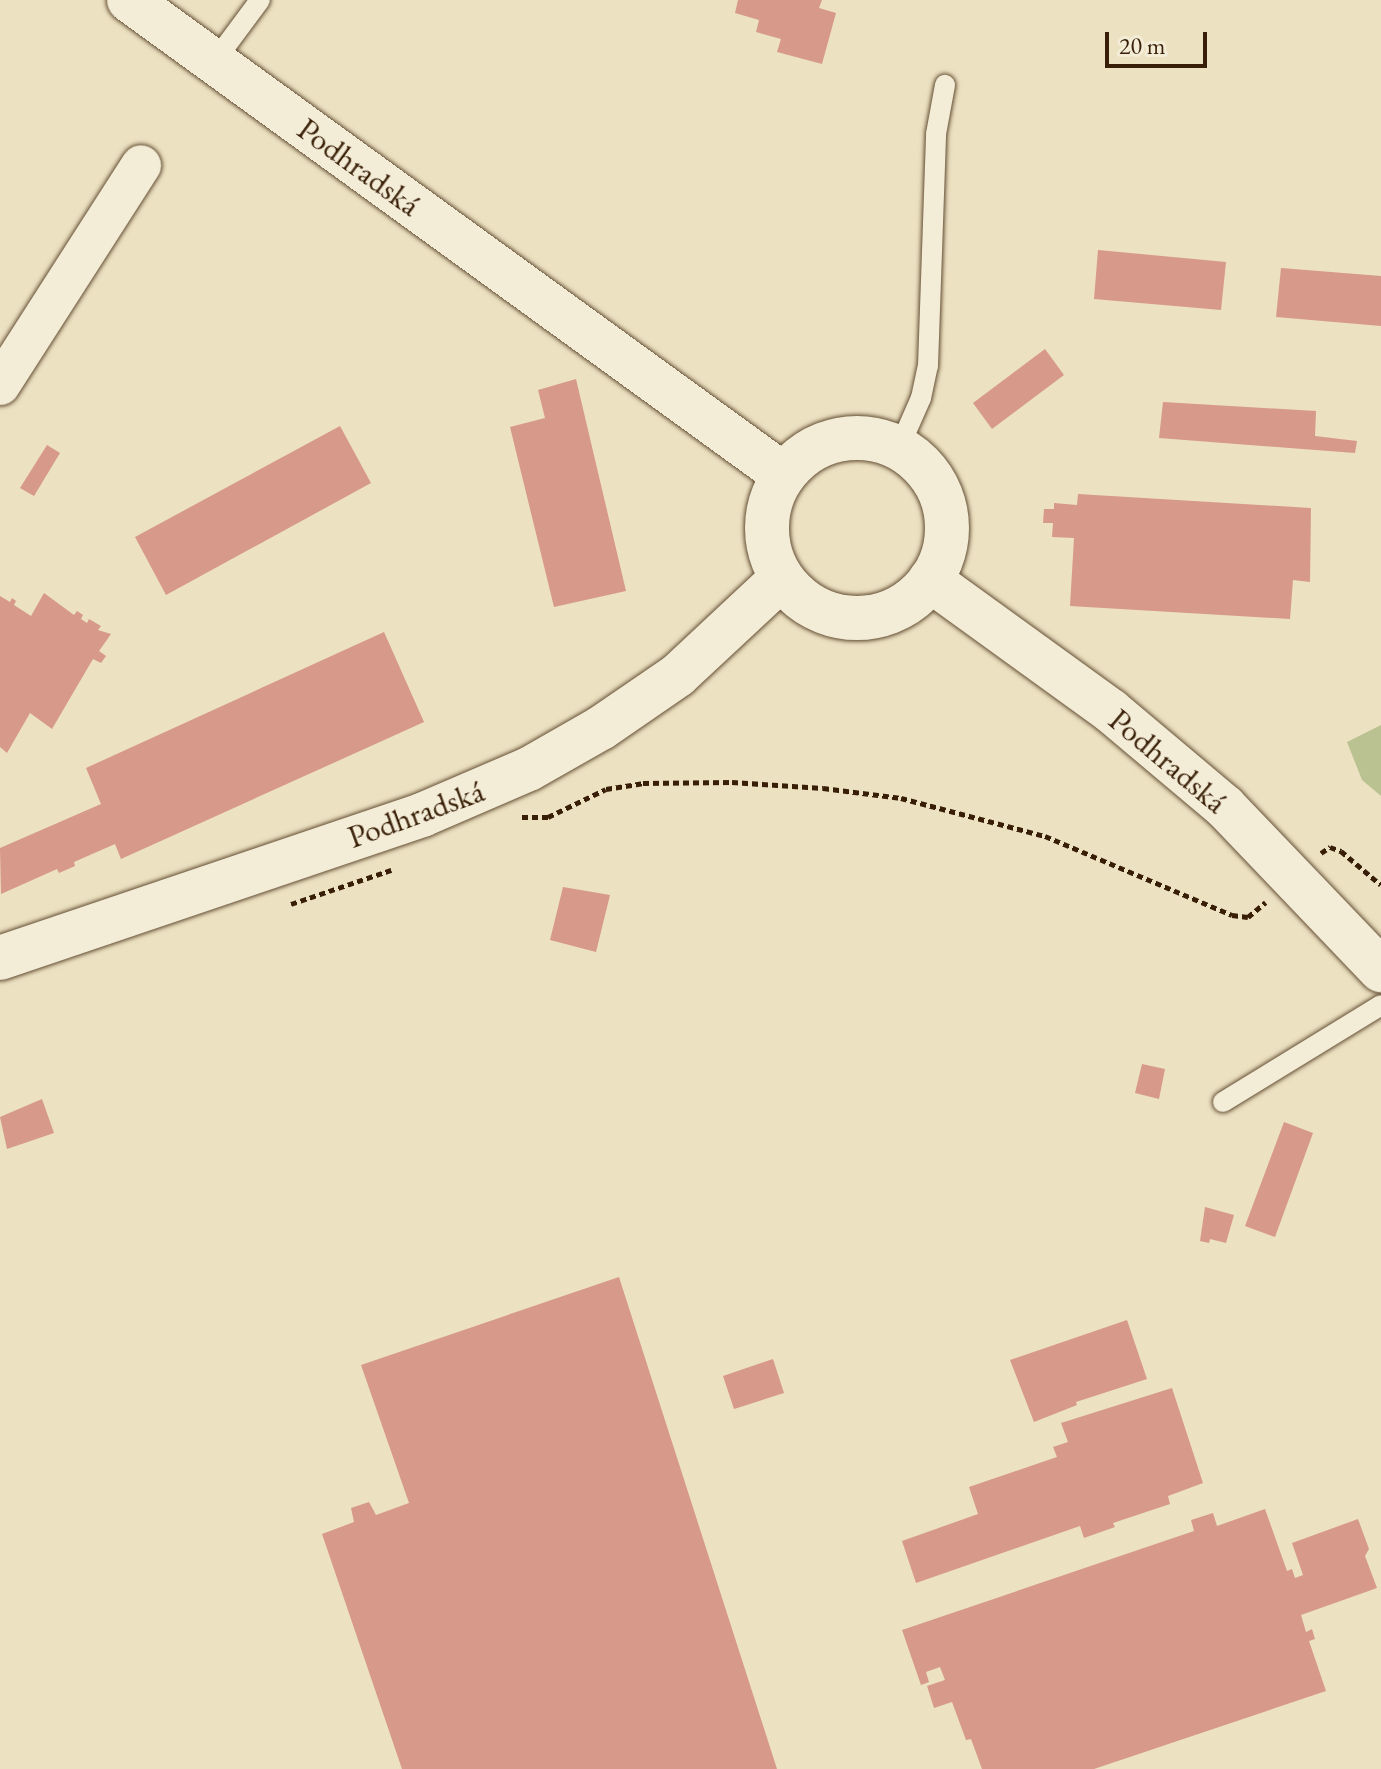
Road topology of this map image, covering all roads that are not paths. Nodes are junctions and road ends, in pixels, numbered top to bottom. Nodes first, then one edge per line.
1 (129, 0) edge
2 (260, 0) edge
3 (214, 62) junction
4 (945, 85) dead end
5 (141, 165) dead end
6 (0, 385) edge
7 (899, 448) junction
8 (784, 475) junction
9 (782, 578) junction
10 (930, 580) junction
11 (0, 958) edge
12 (1381, 970) edge
13 (1381, 1005) edge
14 (1223, 1102) dead end

1 - 3 main road, Podhradská
2 - 3 lane
3 - 8 main road, Podhradská
4 - 7 lane
5 - 6 street
7 - 8 main road
7 - 10 main road
8 - 9 main road
9 - 10 main road
9 - 11 main road, Podhradská
10 - 12 main road, Podhradská
13 - 14 lane

